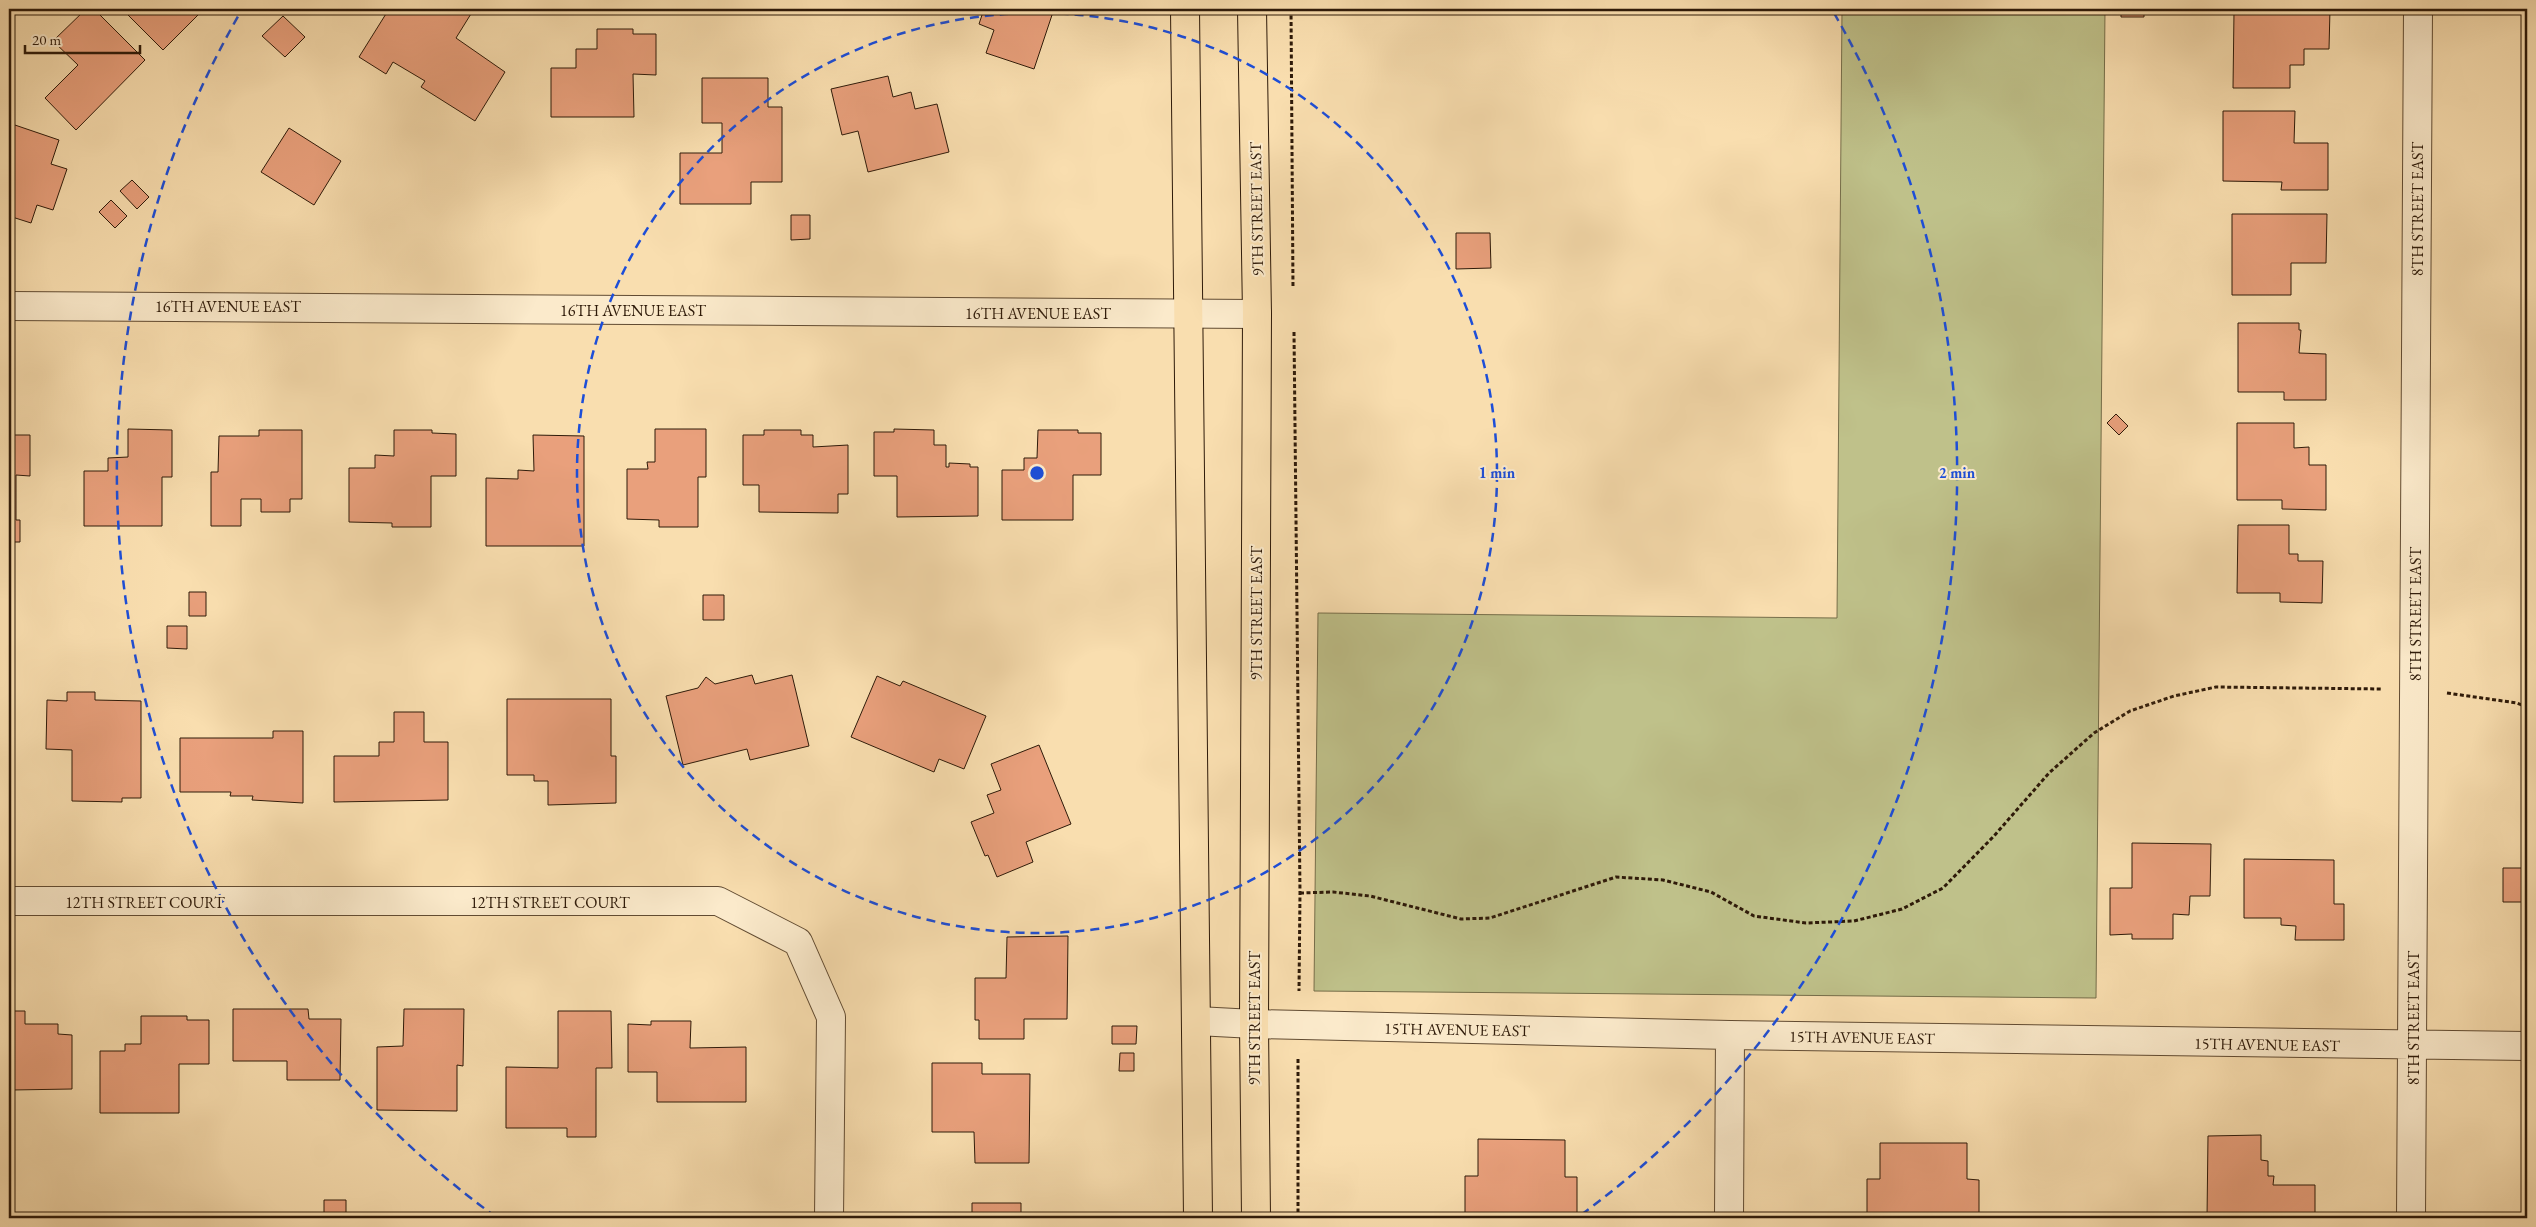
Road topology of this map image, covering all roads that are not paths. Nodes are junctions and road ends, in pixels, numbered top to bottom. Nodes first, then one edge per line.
1 (1185, 9) edge
2 (1252, 9) edge
3 (2418, 9) edge
4 (9, 306) edge
5 (1258, 314) junction
6 (1189, 315) junction
7 (9, 901) edge
8 (1197, 1021) junction
9 (1254, 1024) junction
10 (1730, 1035) junction
11 (2413, 1045) junction
12 (2527, 1046) edge
13 (829, 1218) edge
14 (1198, 1218) edge
15 (1256, 1218) edge
16 (1729, 1218) edge
17 (2411, 1218) edge

1 - 6 main road
2 - 5 main road, 9TH STREET EAST
3 - 11 street, 8TH STREET EAST
4 - 6 street, 16TH AVENUE EAST
5 - 6 street, 16TH AVENUE EAST
5 - 9 main road, 9TH STREET EAST
6 - 8 main road
7 - 13 street, 12TH STREET COURT
8 - 9 street, 15TH AVENUE EAST
8 - 14 main road
9 - 10 street, 15TH AVENUE EAST
9 - 15 main road, 9TH STREET EAST
10 - 11 street, 15TH AVENUE EAST
10 - 16 street
11 - 12 street, 15TH AVENUE EAST
11 - 17 street, 8TH STREET EAST

